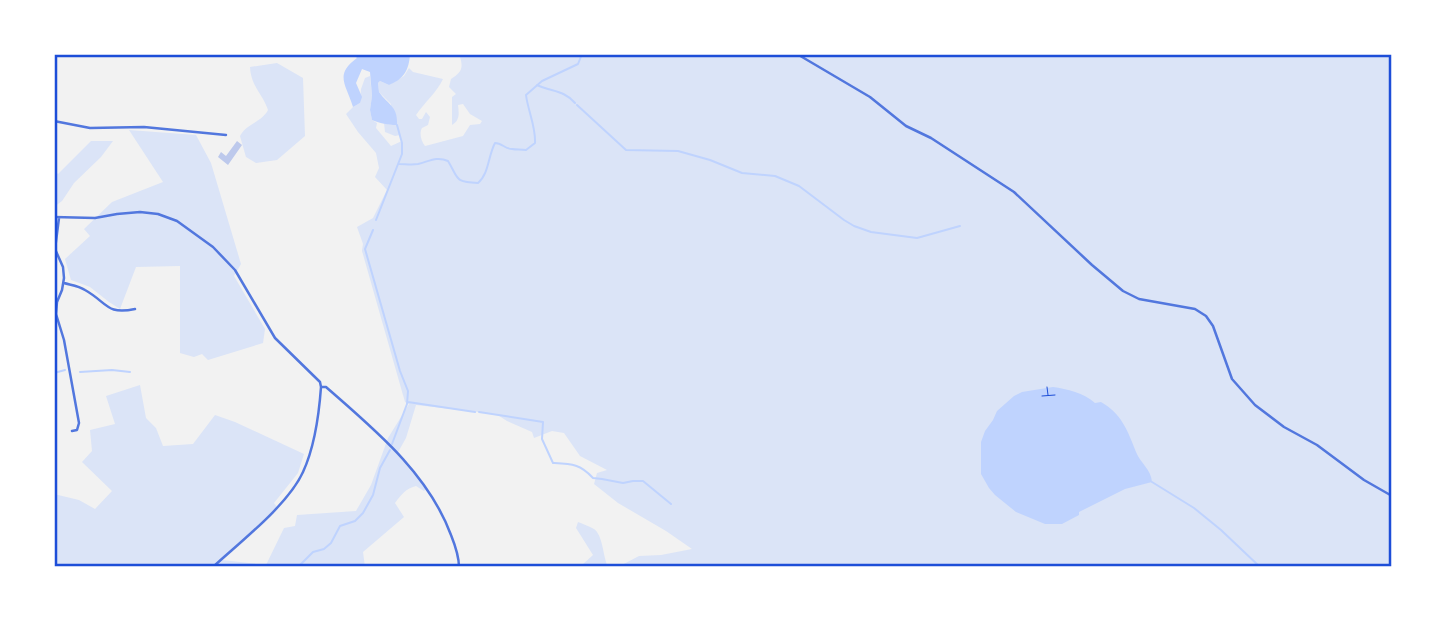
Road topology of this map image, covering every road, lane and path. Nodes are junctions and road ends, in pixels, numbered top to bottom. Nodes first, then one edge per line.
1 (797, 54) edge
2 (54, 121) edge
3 (226, 135) dead end
4 (56, 218) edge
5 (64, 283) junction
6 (135, 309) dead end
7 (321, 387) junction
8 (1047, 387) dead end
9 (1055, 395) dead end
10 (1042, 396) dead end
11 (1048, 396) junction
12 (72, 432) dead end
13 (1392, 496) edge
14 (213, 567) edge
15 (459, 567) edge

1 - 13 street
2 - 3 street
4 - 5 street
4 - 7 street
5 - 6 street
5 - 12 street
7 - 14 street
7 - 15 street
8 - 11 path
9 - 11 path
10 - 11 path

